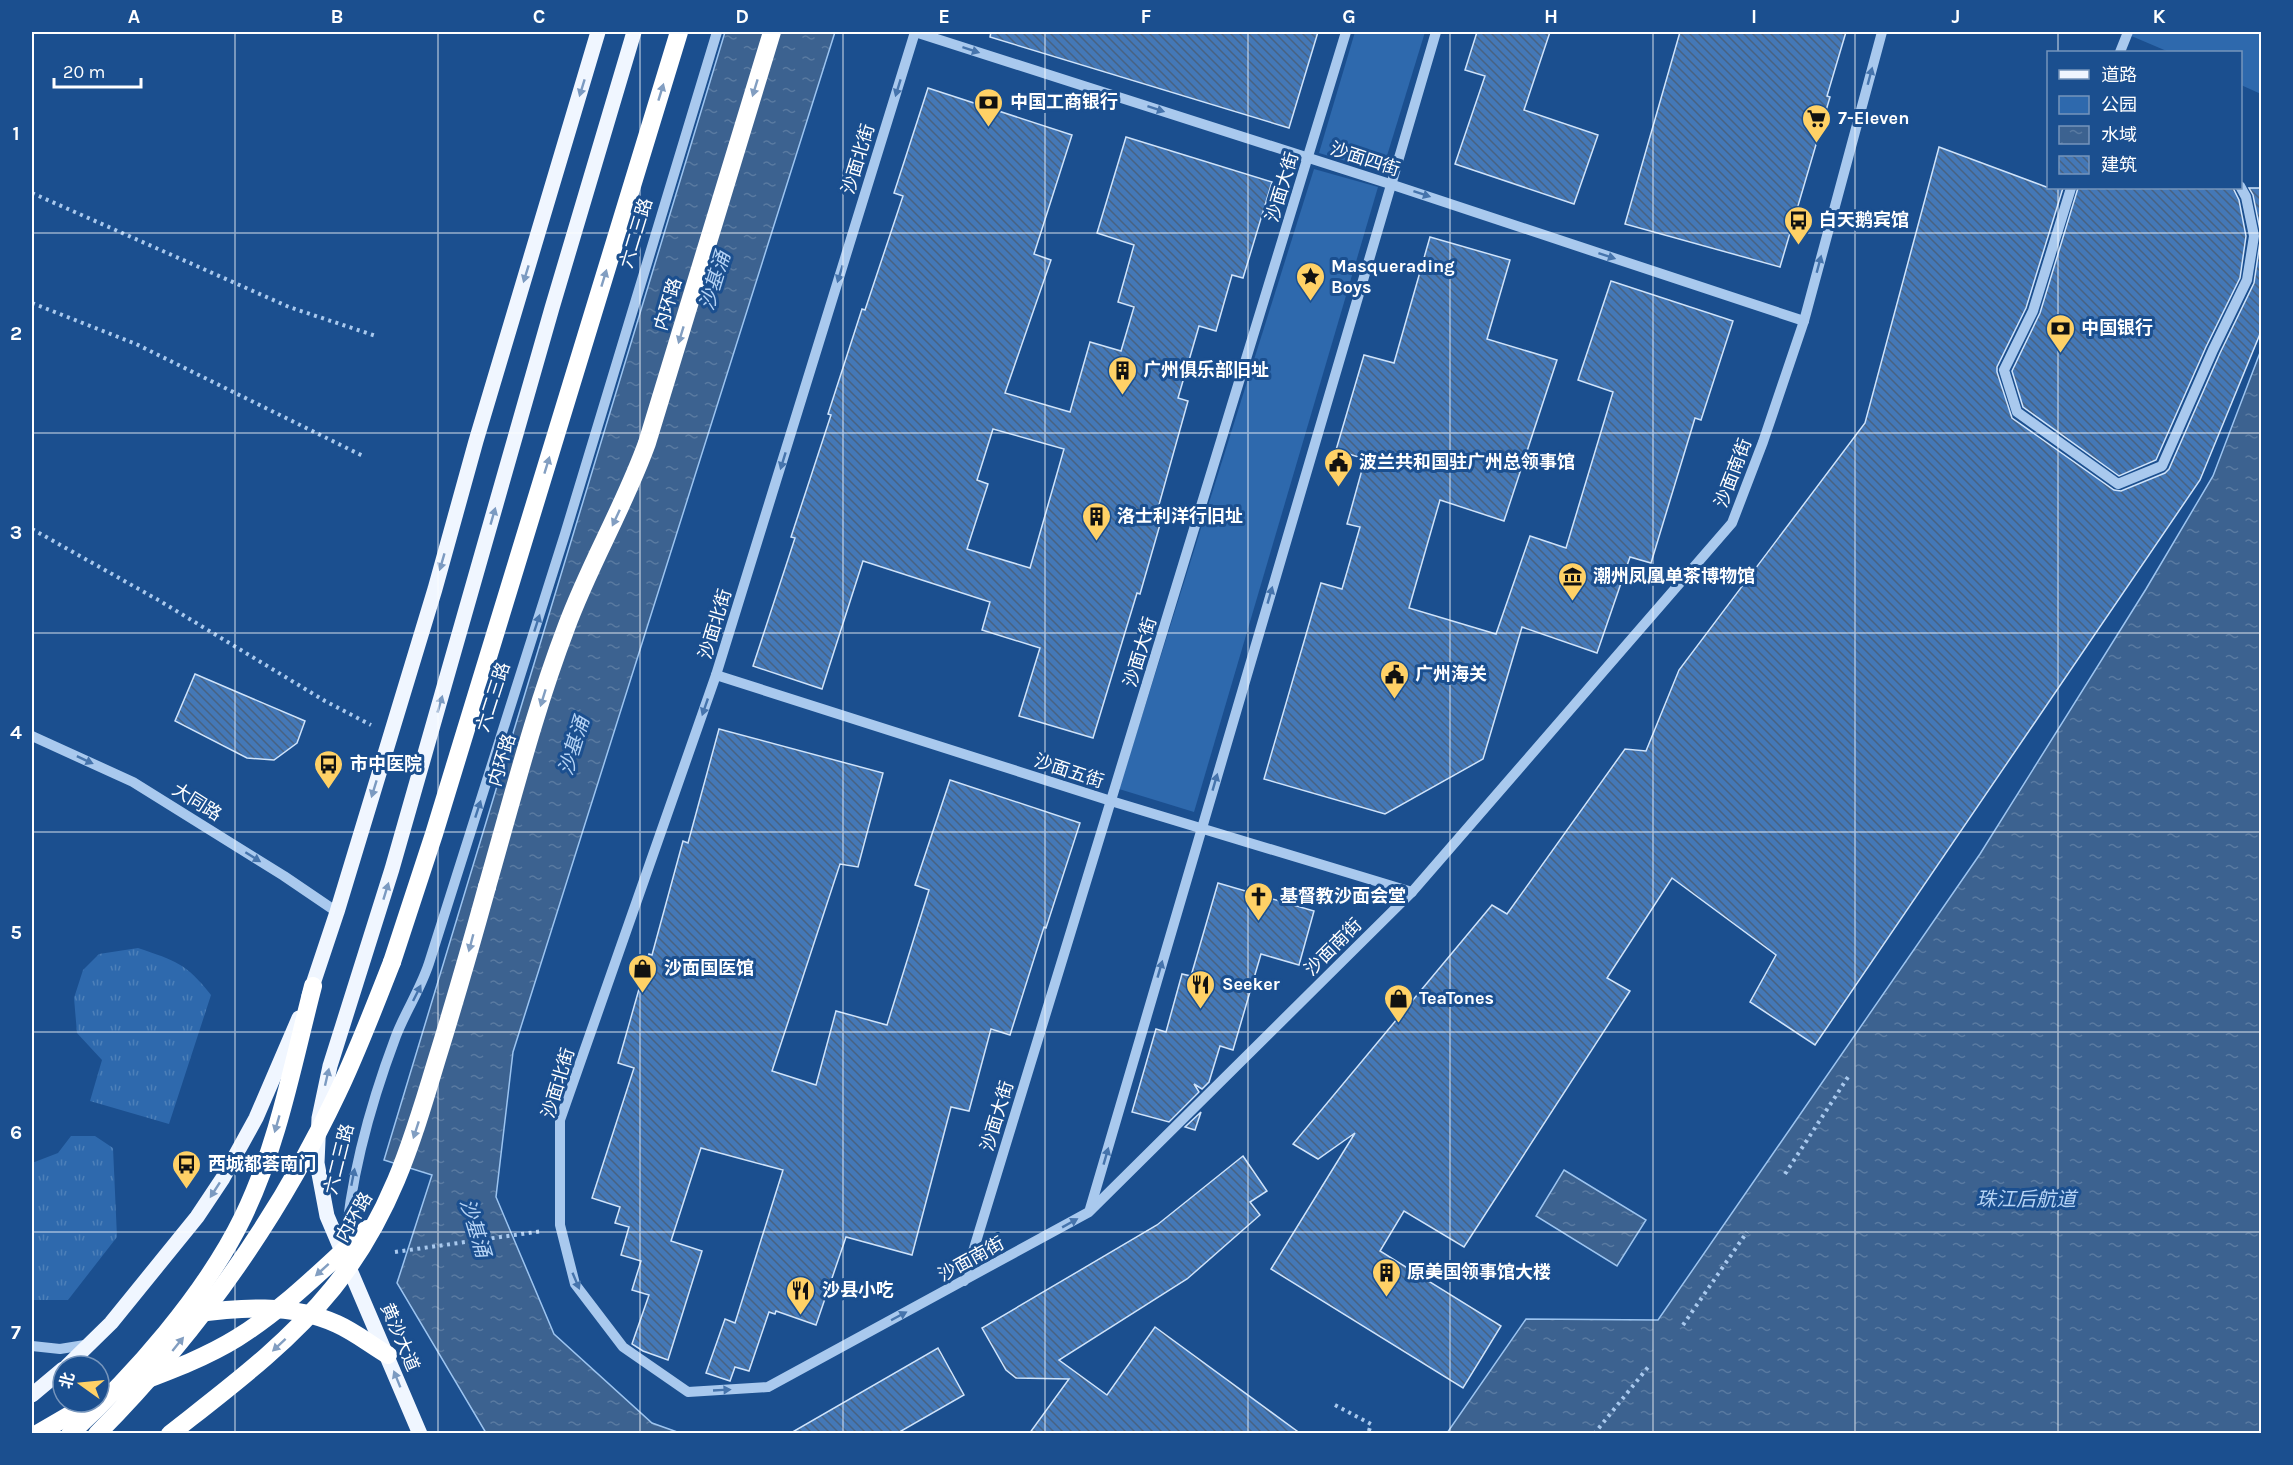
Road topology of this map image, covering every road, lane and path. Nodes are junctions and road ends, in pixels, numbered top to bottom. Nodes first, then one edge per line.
1 (598, 32) edge
2 (634, 32) edge
3 (679, 32) edge
4 (717, 32) edge
5 (772, 32) edge
6 (915, 32) edge
7 (1346, 32) edge
8 (1436, 32) edge
9 (1882, 32) edge
10 (2128, 32) edge
11 (2120, 51) edge
12 (1309, 157) junction
13 (1390, 184) junction
14 (2242, 188) edge
15 (2071, 189) edge
16 (32, 193) edge
17 (32, 303) edge
18 (1804, 321) junction
19 (376, 336) dead end
20 (363, 456) dead end
21 (32, 529) edge
22 (716, 675) junction
23 (390, 735) junction
24 (32, 736) edge
25 (1111, 801) junction
26 (1201, 829) junction
27 (1412, 892) junction
28 (337, 912) junction
29 (313, 986) junction
30 (1850, 1074) dead end
31 (1785, 1174) dead end
32 (1089, 1212) junction
33 (381, 1216) junction
34 (560, 1225) joint
35 (1746, 1232) dead end
36 (525, 1234) dead end
37 (395, 1252) dead end
38 (344, 1256) junction
39 (964, 1281) junction
40 (178, 1316) junction
41 (1683, 1325) dead end
42 (91, 1344) junction
43 (32, 1346) edge
44 (80, 1354) edge
45 (388, 1356) junction
46 (1649, 1366) dead end
47 (51, 1379) edge
48 (111, 1393) edge
49 (32, 1395) edge
50 (1335, 1405) dead end
51 (71, 1414) edge
52 (37, 1434) edge
53 (70, 1434) edge
54 (97, 1434) edge
55 (170, 1434) edge
56 (420, 1434) edge
57 (1368, 1434) edge
58 (1594, 1434) edge

1 -> 23 main road
38 -> 2 main road, 六二三路
54 -> 3 highway, bridge
38 -> 4 street, 六二三路
5 -> 33 highway, 内环路, bridge
6 -> 12 street, 沙面四街
6 -> 22 street, 沙面北街
7 - 12 street, 沙面大街
8 - 13 street
18 -> 9 street, 沙面南街
10 - 11 street
12 - 13 street, 沙面四街
12 - 25 street, 沙面大街
13 -> 18 street, 沙面四街
26 -> 13 street
14 - 15 street
16 - 19 path
17 - 20 path
18 - 27 street, 沙面南街
21 - 23 path
22 - 25 street, 沙面五街
22 -> 34 street, 沙面北街
23 -> 28 main road
24 -> 28 street, 大同路
25 - 26 street, 沙面五街
25 - 39 street, 沙面大街
26 - 27 street, 沙面五街
32 -> 26 street
27 - 32 street, 沙面南街
28 - 29 main road
29 -> 40 highway
29 -> 42 main road
30 - 31 path
39 -> 32 street, 沙面南街
33 -> 48 highway, bridge
33 -> 55 highway, 内环路, bridge
34 -> 39 street, 沙面南街
35 - 41 path
36 - 37 path
38 - 45 main road, 黄沙大道
40 - 45 highway
40 - 53 highway
42 - 43 street
42 - 44 main road
56 -> 45 main road, 黄沙大道
46 - 58 path
47 - 49 main road
50 - 57 path
51 - 52 highway

